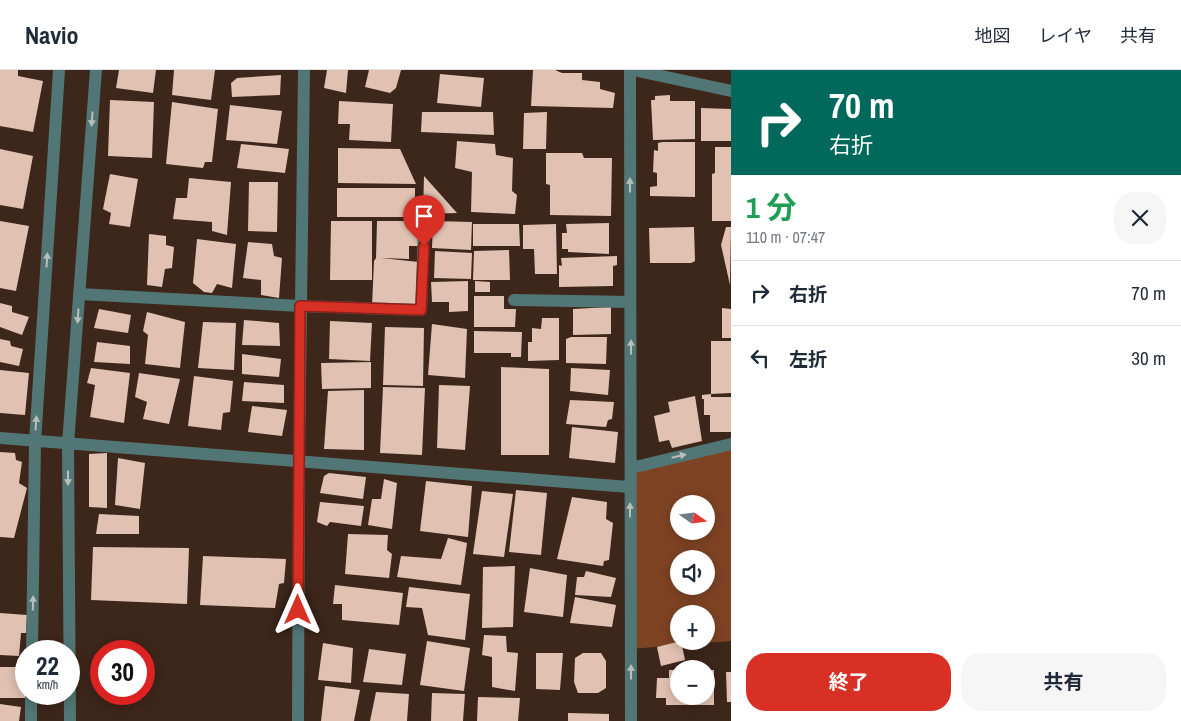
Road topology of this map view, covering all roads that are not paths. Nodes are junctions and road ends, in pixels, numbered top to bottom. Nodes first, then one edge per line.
1 (59, 70) edge
2 (96, 70) edge
3 (304, 70) edge
4 (631, 70) edge
5 (731, 91) edge
6 (424, 229) dead end
7 (79, 294) junction
8 (514, 300) dead end
9 (630, 302) junction
10 (300, 306) junction
11 (0, 438) edge
12 (35, 442) junction
13 (68, 444) junction
14 (731, 444) edge
15 (299, 461) junction
16 (631, 468) junction
17 (630, 487) junction
18 (32, 640) edge
19 (31, 705) edge
20 (31, 721) edge
21 (70, 721) edge
22 (298, 721) edge
23 (631, 721) edge

12 -> 1 street
2 -> 7 street
3 - 10 street
4 - 5 street
9 -> 4 street
6 - 10 street
7 - 10 street
7 -> 13 street
8 - 9 street
16 -> 9 street
10 - 15 street
11 - 12 street
12 - 13 street
18 -> 12 street
13 - 15 street
13 -> 21 street
16 -> 14 street
15 - 17 street
15 - 22 street
16 - 17 street
23 -> 17 street
19 - 20 street

